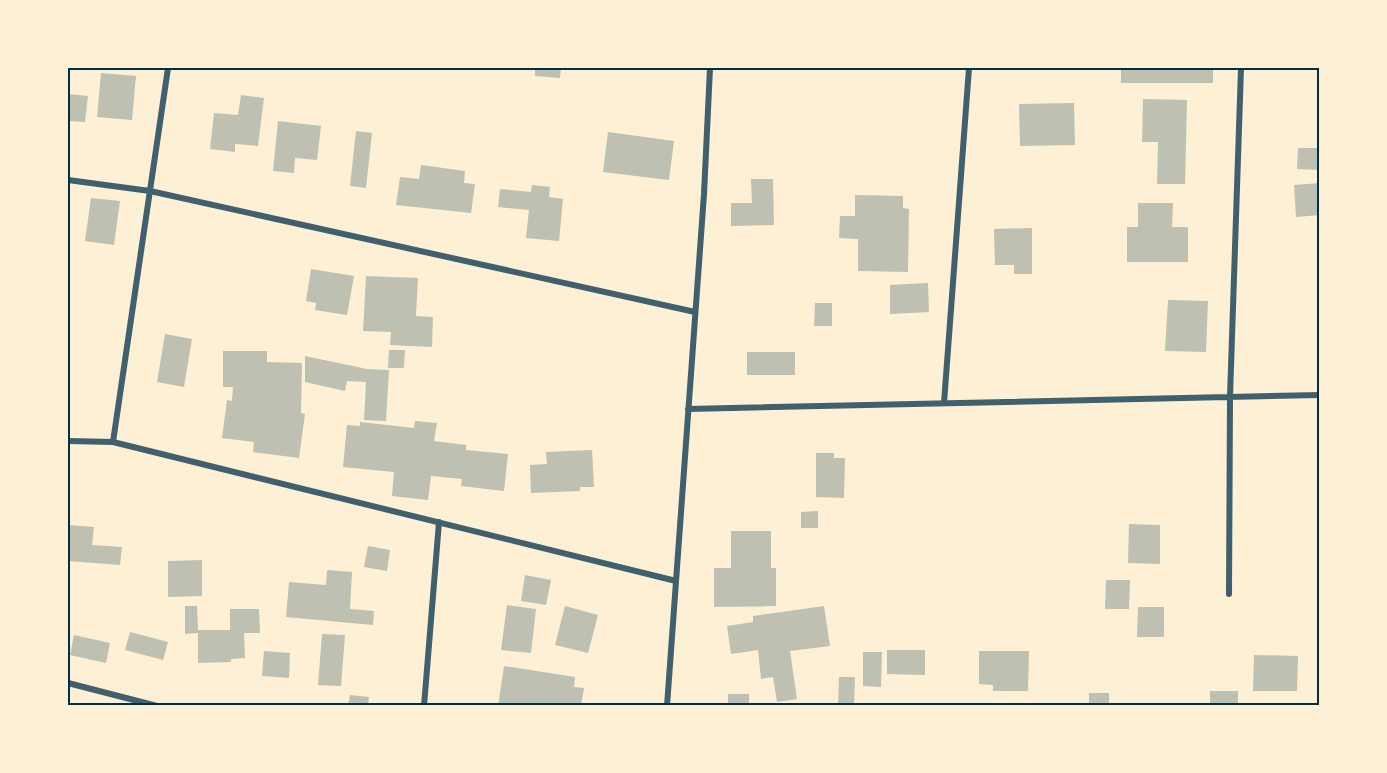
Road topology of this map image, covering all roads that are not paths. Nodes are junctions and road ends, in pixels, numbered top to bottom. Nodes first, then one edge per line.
1 (168, 68) edge
2 (710, 68) edge
3 (969, 68) edge
4 (1241, 68) edge
5 (68, 180) edge
6 (150, 191) junction
7 (695, 312) junction
8 (1320, 395) edge
9 (1230, 397) junction
10 (944, 403) junction
11 (688, 409) junction
12 (68, 441) edge
13 (112, 442) junction
14 (439, 522) junction
15 (676, 581) junction
16 (1229, 594) dead end
17 (68, 683) edge
18 (157, 705) edge
19 (424, 705) edge
20 (667, 705) edge

1 - 6 street
2 - 7 street
3 - 10 street
4 - 9 street
5 - 6 street
6 - 7 street
6 - 13 street
7 - 11 street
8 - 9 street
9 - 10 street
9 - 16 street
10 - 11 street
11 - 15 street
12 - 13 street
13 - 14 street
14 - 15 street
14 - 19 street
15 - 20 street
17 - 18 street

